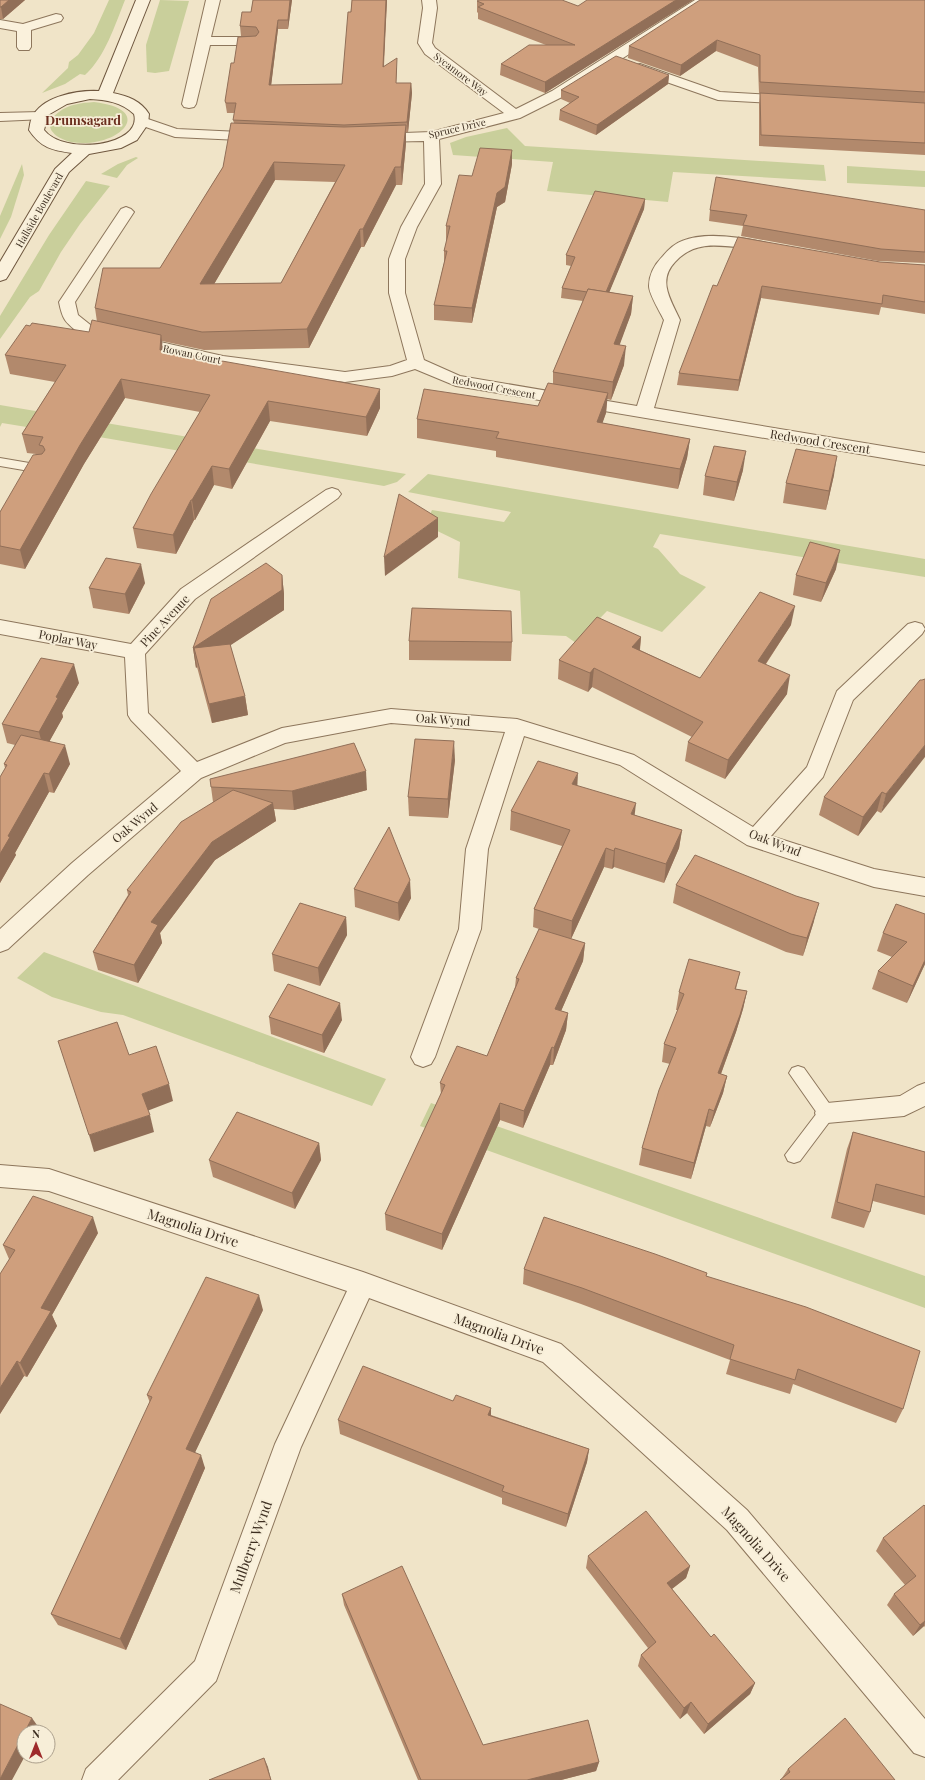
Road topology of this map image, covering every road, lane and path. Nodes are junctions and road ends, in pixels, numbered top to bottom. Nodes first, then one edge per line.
1 (143, 0) edge
2 (213, 0) edge
3 (429, 0) edge
4 (704, 0) edge
5 (56, 18) dead end
6 (0, 24) edge
7 (24, 28) junction
8 (204, 41) junction
9 (252, 41) edge
10 (24, 47) dead end
11 (614, 59) junction
12 (105, 95) junction
13 (800, 101) edge
14 (189, 104) dead end
15 (515, 114) junction
16 (40, 116) junction
17 (0, 117) edge
18 (142, 120) junction
19 (431, 136) junction
20 (274, 138) edge
21 (360, 139) edge
22 (84, 150) junction
23 (126, 212) dead end
24 (781, 250) edge
25 (0, 276) edge
26 (416, 363) junction
27 (644, 413) junction
28 (925, 460) edge
29 (0, 462) edge
30 (41, 469) edge
31 (332, 494) dead end
32 (0, 627) edge
33 (915, 629) dead end
34 (135, 652) junction
35 (516, 726) junction
36 (194, 772) junction
37 (755, 839) junction
38 (925, 886) edge
39 (0, 943) edge
40 (423, 1057) dead end
41 (798, 1073) dead end
42 (925, 1093) edge
43 (827, 1113) junction
44 (794, 1155) dead end
45 (0, 1176) edge
46 (363, 1284) junction
47 (925, 1742) edge
48 (97, 1780) edge

1 - 12 street
2 - 8 street
3 - 15 street, Sycamore Way
4 - 11 street, Spruce Drive
5 - 7 street
6 - 7 street
7 - 10 street
8 - 9 street
8 - 14 street
11 - 13 street
11 - 15 street, Spruce Drive
12 - 16 street
12 - 18 street
15 - 19 street, Spruce Drive
16 - 17 street
16 - 22 street
18 - 20 street
18 - 22 street
19 - 21 street, Spruce Drive
19 - 26 street
22 - 25 street, Hallside Boulevard
23 - 26 street, Rowan Court
24 - 27 street
26 - 27 street, Redwood Crescent
27 - 28 street, Redwood Crescent
29 - 30 lane
31 - 34 street, Pine Avenue
32 - 34 street, Poplar Way
33 - 37 street
34 - 36 street, Pine Avenue
35 - 36 street, Oak Wynd
35 - 37 street, Oak Wynd
35 - 40 street
36 - 39 street, Oak Wynd
37 - 38 street, Oak Wynd
41 - 43 lane
42 - 43 street
43 - 44 lane
45 - 46 street, Magnolia Drive
46 - 47 street, Magnolia Drive
46 - 48 street, Mulberry Wynd

